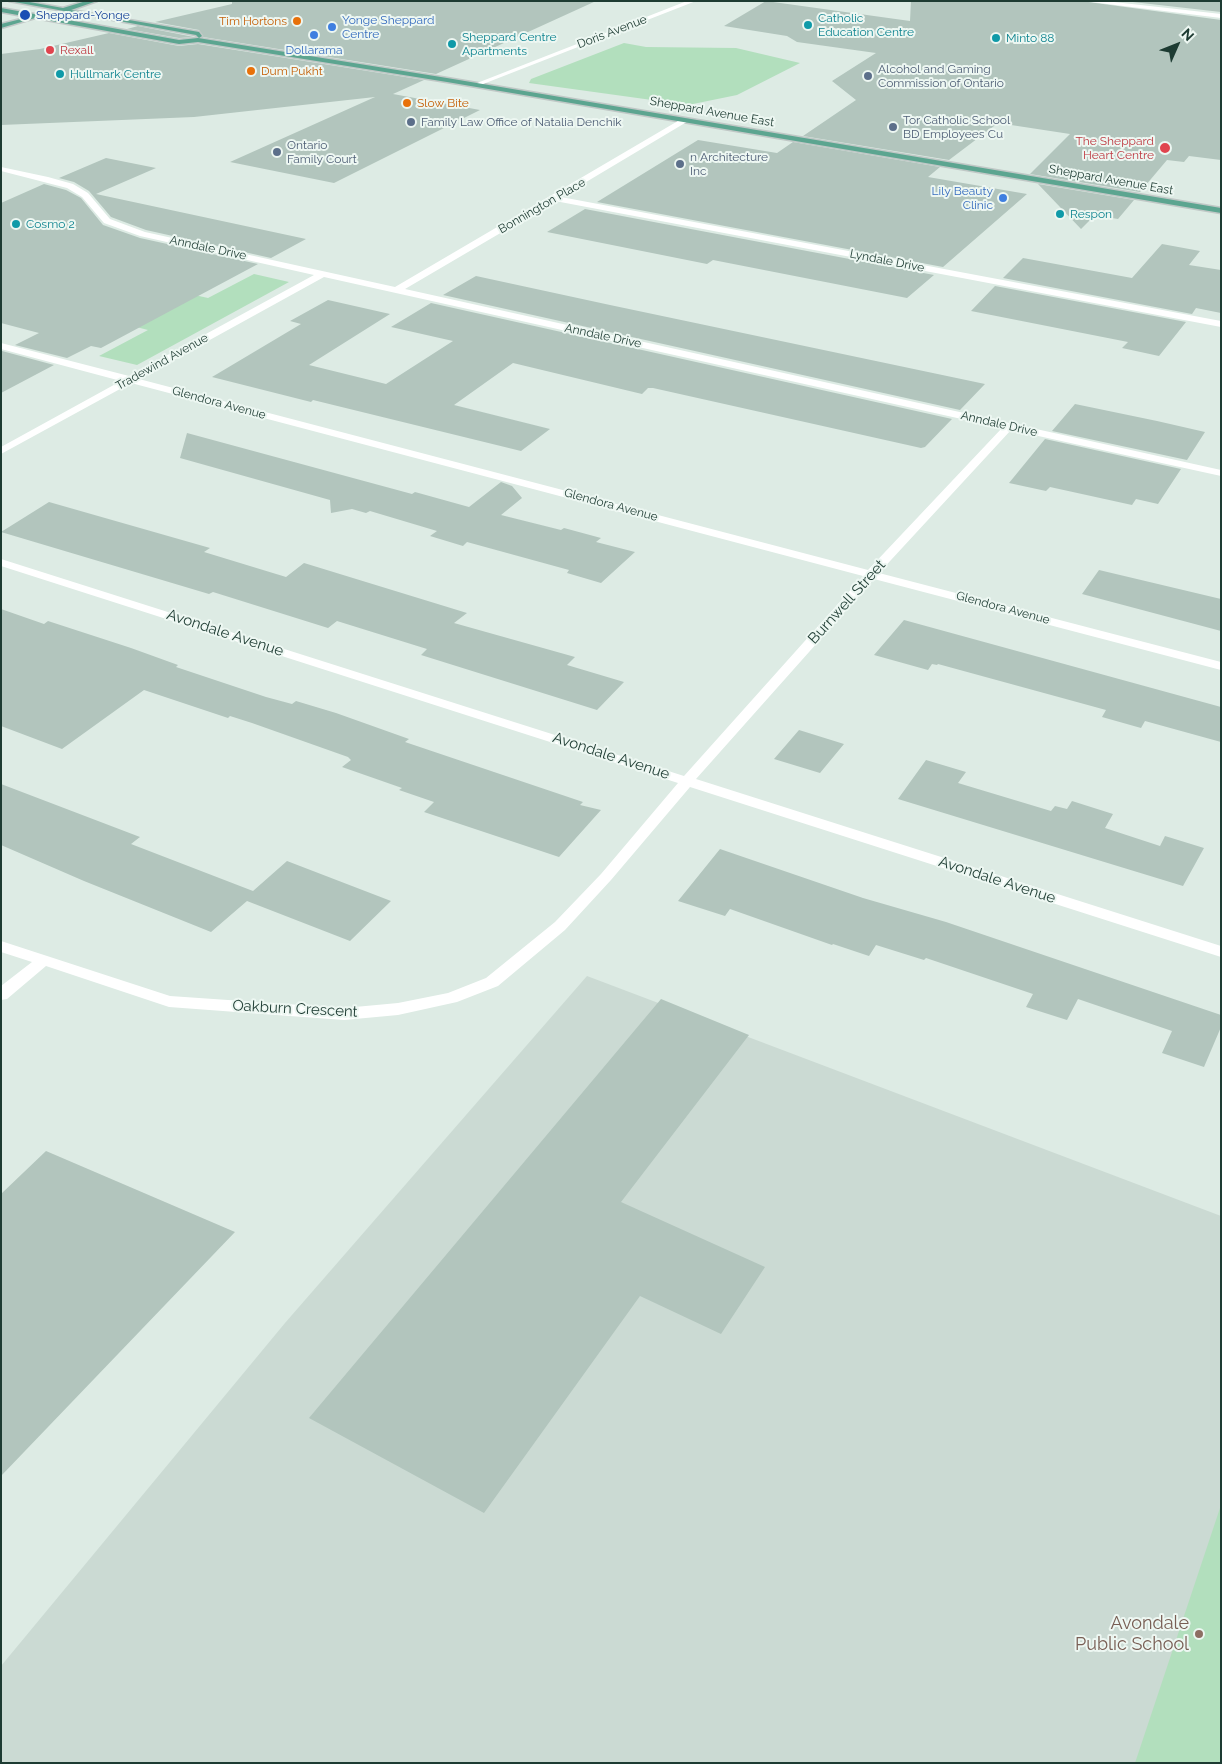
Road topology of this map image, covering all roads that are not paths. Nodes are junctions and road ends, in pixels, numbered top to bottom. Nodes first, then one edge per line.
1 (12, 1) edge
2 (60, 1) edge
3 (94, 1) edge
4 (693, 1) edge
5 (1086, 1) edge
6 (40, 6) junction
7 (1, 10) edge
8 (62, 10) junction
9 (14, 13) junction
10 (1, 16) edge
11 (1221, 16) edge
12 (36, 17) junction
13 (1, 26) edge
14 (198, 40) junction
15 (476, 85) junction
16 (686, 120) junction
17 (1, 169) edge
18 (554, 198) junction
19 (1221, 212) edge
20 (322, 274) junction
21 (397, 290) junction
22 (1221, 324) edge
23 (1, 346) edge
24 (130, 380) junction
25 (1008, 426) junction
26 (1, 451) edge
27 (1221, 473) edge
28 (1, 562) edge
29 (872, 574) junction
30 (1221, 666) edge
31 (688, 780) junction
32 (1, 946) edge
33 (1221, 952) edge
34 (43, 961) junction
35 (1, 995) edge

1 - 6 main road
2 - 6 main road
3 - 8 main road
4 - 15 street, Doris Avenue
5 - 11 street
6 - 8 main road
6 - 9 main road
7 - 9 main road, Sheppard Avenue East
8 - 12 main road
8 - 14 main road, Sheppard Avenue East
9 - 10 main road
9 - 12 main road, Sheppard Avenue East
12 - 13 main road
12 - 14 main road, Sheppard Avenue East
14 - 15 main road, Sheppard Avenue East
15 - 16 main road, Sheppard Avenue East
16 - 18 street, Bonnington Place
16 - 19 main road, Sheppard Avenue East
17 - 20 street, Anndale Drive
18 - 21 street, Bonnington Place
18 - 22 street, Lyndale Drive
20 - 21 street, Anndale Drive
20 - 24 street, Tradewind Avenue
21 - 25 street, Anndale Drive
23 - 24 street, Glendora Avenue
24 - 26 street, Tradewind Avenue
24 - 29 street, Glendora Avenue
25 - 27 street, Anndale Drive
25 - 29 street, Burnwell Street
28 - 31 street, Avondale Avenue
29 - 30 street, Glendora Avenue
29 - 31 street, Burnwell Street
31 - 33 street, Avondale Avenue
31 - 34 street, Oakburn Crescent
32 - 34 street, Oakburn Crescent
34 - 35 street

